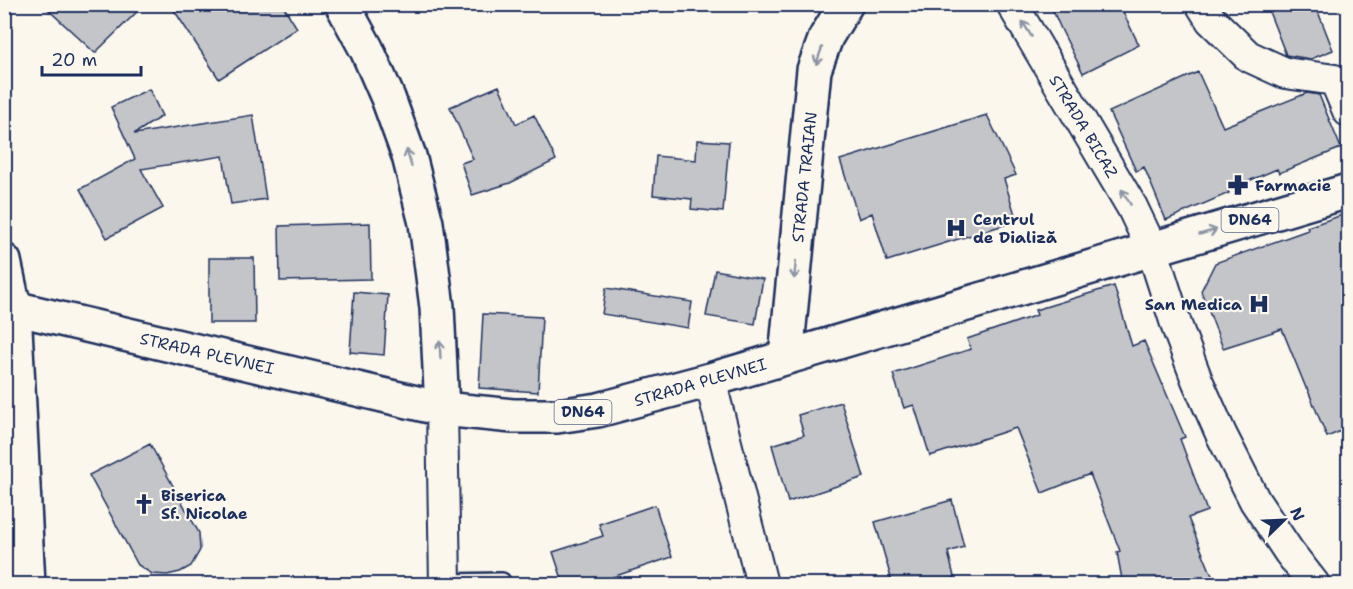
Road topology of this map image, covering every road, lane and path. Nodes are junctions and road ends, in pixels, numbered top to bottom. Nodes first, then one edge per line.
1 (342, 4) edge
2 (846, 4) edge
3 (1012, 4) edge
4 (1201, 4) edge
5 (1348, 111) edge
6 (1348, 191) edge
7 (1152, 249) junction
8 (4, 261) edge
9 (9, 306) edge
10 (786, 357) junction
11 (710, 380) junction
12 (442, 409) junction
13 (13, 433) edge
14 (14, 518) edge
15 (502, 581) dead end
16 (445, 583) edge
17 (28, 585) edge
18 (762, 585) edge
19 (1314, 585) edge

12 -> 1 main road
2 -> 10 main road, STRADA TRAIAN
7 -> 3 street, STRADA BICAZ
4 - 5 street
7 -> 6 main road, STRADA PLEVNEI / DN64
7 - 10 main road, STRADA PLEVNEI / DN64
7 - 19 street, STRADA BICAZ
8 - 9 main road
9 - 12 main road, STRADA PLEVNEI / DN64
9 - 13 main road
10 - 11 main road, STRADA PLEVNEI / DN64
11 - 12 main road, STRADA PLEVNEI / DN64
11 - 18 street
12 - 16 street
13 - 14 main road
14 - 17 main road
15 - 16 lane

